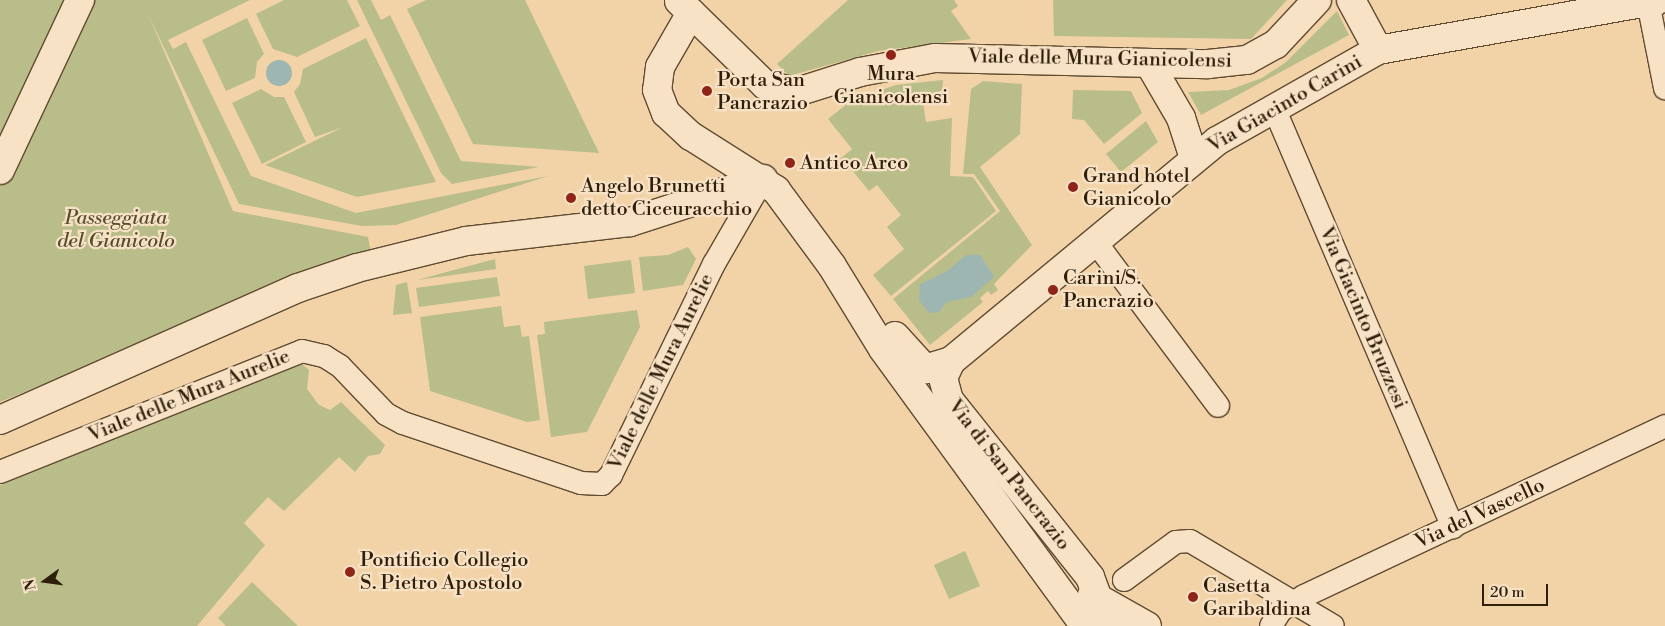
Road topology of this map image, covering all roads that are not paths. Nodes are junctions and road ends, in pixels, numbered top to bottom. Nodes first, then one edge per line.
1 (80, 0) edge
2 (1317, 0) edge
3 (1351, 0) edge
4 (1653, 1) edge
5 (689, 4) edge
6 (1378, 50) junction
7 (1149, 64) junction
8 (1665, 88) edge
9 (1274, 108) junction
10 (1194, 158) junction
11 (0, 170) edge
12 (763, 179) junction
13 (1094, 240) junction
14 (832, 266) junction
15 (952, 361) junction
16 (1218, 406) dead end
17 (0, 420) edge
18 (1665, 426) edge
19 (945, 431) junction
20 (0, 472) edge
21 (1454, 527) junction
22 (1124, 580) dead end
23 (1102, 599) junction
24 (1294, 601) junction
25 (1085, 626) edge
26 (1108, 626) edge
27 (1147, 626) edge
28 (1271, 626) edge
29 (1333, 626) edge

1 - 11 street
2 - 7 street, Viale delle Mura Gianicolensi
3 - 6 street
4 - 6 street, Via Giacinto Carini
4 - 8 street
5 - 7 street, Viale delle Mura Gianicolensi
5 - 12 street
6 - 9 street, Via Giacinto Carini
7 - 10 street
9 - 10 street, Via Giacinto Carini
9 - 21 street, Via Giacinto Bruzzesi
10 - 13 street, Via Giacinto Carini
12 - 14 street, Via di San Pancrazio
12 - 17 street
12 - 20 street, Viale delle Mura Aurelie
13 - 15 street, Via Giacinto Carini
13 - 16 street
14 - 15 street, Via di San Pancrazio
14 - 19 street, Via di San Pancrazio
15 - 23 street, Via di San Pancrazio
18 - 21 street, Via del Vascello
19 - 23 street, Via di San Pancrazio
19 - 25 street, Via di San Pancrazio
21 - 24 street, Via del Vascello
22 - 24 street
23 - 26 street, Via di San Pancrazio
23 - 27 street, Via di San Pancrazio
24 - 28 street
24 - 29 street

